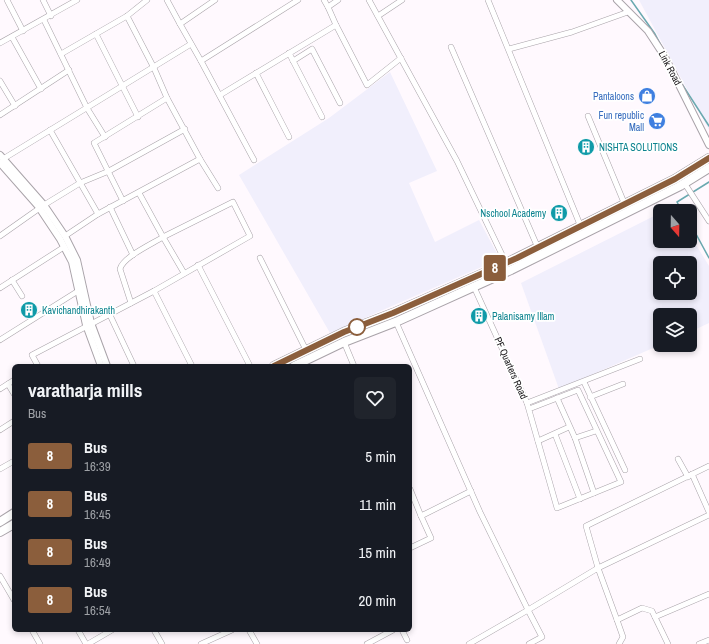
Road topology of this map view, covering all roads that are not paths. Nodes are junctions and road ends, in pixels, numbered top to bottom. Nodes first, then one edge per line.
1 (7, 0) edge
2 (42, 0) edge
3 (77, 0) edge
4 (148, 0) edge
5 (167, 0) edge
6 (215, 0) edge
7 (298, 0) edge
8 (324, 0) edge
9 (338, 0) edge
10 (369, 0) edge
11 (402, 0) edge
12 (488, 0) edge
13 (617, 0) edge
14 (328, 7) junction
15 (628, 12) junction
16 (51, 16) junction
17 (127, 16) junction
18 (378, 16) junction
19 (44, 20) junction
20 (180, 24) junction
21 (336, 25) junction
22 (23, 31) junction
23 (96, 34) junction
24 (12, 37) junction
25 (0, 43) edge
26 (191, 44) junction
27 (451, 48) dead end
28 (509, 49) junction
29 (289, 53) junction
30 (61, 54) junction
31 (401, 58) junction
32 (293, 60) junction
33 (201, 61) junction
34 (154, 68) junction
35 (69, 70) junction
36 (256, 73) junction
37 (0, 81) edge
38 (122, 87) junction
39 (41, 89) junction
40 (220, 95) junction
41 (167, 98) junction
42 (340, 103) dead end
43 (15, 106) junction
44 (87, 108) junction
45 (0, 115) edge
46 (588, 116) dead end
47 (138, 117) junction
48 (322, 117) dead end
49 (185, 129) junction
50 (50, 130) junction
51 (105, 137) junction
52 (289, 137) dead end
53 (709, 145) edge
54 (709, 158) edge
55 (1, 159) edge
56 (200, 159) junction
57 (254, 160) dead end
58 (709, 168) edge
59 (109, 171) junction
60 (80, 182) junction
61 (685, 184) junction
62 (218, 188) dead end
63 (139, 193) junction
64 (123, 201) junction
65 (625, 205) junction
66 (42, 207) junction
67 (110, 207) junction
68 (98, 214) junction
69 (709, 221) edge
70 (581, 226) junction
71 (1, 233) edge
72 (65, 236) junction
73 (163, 237) junction
74 (64, 247) junction
75 (538, 248) junction
76 (133, 254) junction
77 (260, 258) dead end
78 (506, 263) junction
79 (198, 265) junction
80 (184, 273) junction
81 (12, 280) junction
82 (474, 287) junction
83 (0, 288) edge
84 (78, 291) junction
85 (154, 291) junction
86 (22, 296) dead end
87 (130, 303) junction
88 (109, 314) junction
89 (396, 322) junction
90 (88, 325) junction
91 (0, 340) edge
92 (344, 342) junction
93 (306, 350) junction
94 (640, 359) dead end
95 (37, 364) edge
96 (100, 364) edge
97 (106, 364) edge
98 (133, 364) edge
99 (191, 364) edge
100 (249, 364) edge
101 (278, 364) edge
102 (298, 364) edge
103 (353, 364) edge
104 (12, 381) edge
105 (584, 382) junction
106 (8, 384) junction
107 (623, 384) dead end
108 (0, 389) edge
109 (12, 391) edge
110 (590, 397) junction
111 (557, 398) junction
112 (527, 403) junction
113 (529, 409) junction
114 (12, 422) edge
115 (569, 427) junction
116 (0, 430) edge
117 (596, 431) junction
118 (555, 434) junction
119 (575, 438) junction
120 (538, 441) junction
121 (678, 460) dead end
122 (12, 461) edge
123 (709, 466) edge
124 (0, 469) edge
125 (625, 470) dead end
126 (690, 476) junction
127 (471, 491) junction
128 (594, 493) junction
129 (412, 498) edge
130 (580, 499) junction
131 (709, 512) edge
132 (12, 514) edge
133 (709, 515) edge
134 (422, 516) junction
135 (0, 522) edge
136 (12, 525) edge
137 (0, 532) edge
138 (412, 547) edge
139 (598, 568) junction
140 (0, 576) edge
141 (709, 594) edge
142 (12, 597) edge
143 (528, 610) junction
144 (655, 617) junction
145 (617, 620) junction
146 (33, 632) edge
147 (79, 632) edge
148 (108, 632) edge
149 (155, 632) edge
150 (228, 632) edge
151 (250, 632) edge
152 (385, 632) edge
153 (403, 632) edge
154 (407, 640) dead end
155 (709, 640) edge
156 (40, 644) edge
157 (87, 644) edge
158 (162, 644) edge
159 (201, 644) edge
160 (257, 644) edge
161 (367, 644) edge
162 (469, 644) edge
163 (529, 644) edge
164 (619, 644) edge
165 (668, 644) edge
166 (699, 644) edge

1 - 22 street
2 - 16 street
3 - 16 street
4 - 17 street
5 - 20 street
6 - 20 street
7 - 33 street
8 - 14 street
9 - 14 street
10 - 18 street
11 - 18 street
12 - 28 street
13 - 15 street, Link Road
14 - 21 street
15 - 28 street
15 - 53 street, Link Road
16 - 19 street
17 - 23 street
17 - 34 street
18 - 31 street
19 - 22 street
19 - 30 street
20 - 26 street
21 - 29 street
21 - 31 street
22 - 24 street
23 - 30 street
23 - 38 street
24 - 25 street
24 - 39 street
26 - 33 street
26 - 34 street
27 - 75 street
28 - 70 street
29 - 32 street
29 - 36 street
30 - 35 street
31 - 78 street
32 - 42 street
32 - 48 street
33 - 40 street
34 - 38 street
34 - 41 street
35 - 39 street
35 - 44 street
36 - 40 street
36 - 52 street
37 - 43 street
38 - 44 street
38 - 47 street
39 - 43 street
40 - 57 street
41 - 47 street
41 - 49 street
43 - 45 street
44 - 50 street
44 - 51 street
46 - 65 street
47 - 51 street
49 - 56 street
49 - 59 street
50 - 55 street
50 - 60 street
51 - 59 street
54 - 65 main road
55 - 66 street
56 - 62 street
56 - 63 street
58 - 61 main road
59 - 60 street
59 - 64 street
60 - 66 street
60 - 68 street
61 - 69 street
61 - 82 main road
63 - 64 street
63 - 73 street
64 - 67 street
65 - 70 main road
66 - 71 street
66 - 72 street
66 - 74 street
67 - 68 street
67 - 76 street
68 - 72 street
70 - 75 main road
72 - 90 street
73 - 76 street
73 - 79 street
73 - 80 street
74 - 81 street
74 - 84 street
75 - 78 main road
76 - 87 street
77 - 93 street
78 - 93 main road
79 - 80 street
79 - 100 street
80 - 85 street
81 - 83 street
81 - 86 street
82 - 89 main road
82 - 112 street, PF Quarters Road
84 - 90 street
84 - 91 street
85 - 87 street
85 - 99 street
87 - 88 street
88 - 90 street
88 - 98 street
89 - 92 main road
89 - 127 street
90 - 95 street
90 - 96 street
90 - 97 street
92 - 102 main road
92 - 103 street
93 - 101 main road
94 - 105 street, PF Quarters Road
104 - 106 street
105 - 110 street
105 - 112 street, PF Quarters Road
106 - 108 street
106 - 109 street
107 - 110 street
110 - 125 street
111 - 113 street
111 - 115 street
111 - 117 street
112 - 113 street
113 - 120 street
114 - 116 street
115 - 118 street
115 - 119 street
117 - 119 street
117 - 128 street
118 - 120 street
118 - 130 street
119 - 128 street
120 - 130 street
121 - 126 street
122 - 124 street
123 - 126 street
126 - 131 street
126 - 139 street
127 - 134 street
127 - 143 street
128 - 130 street
129 - 134 street
132 - 135 main road
133 - 139 street
134 - 138 street
136 - 137 main road
139 - 143 street
139 - 145 street
140 - 142 street
141 - 144 street
143 - 162 street
143 - 163 street
144 - 145 street
144 - 165 street
145 - 164 street
146 - 156 street
147 - 157 street
148 - 157 street
149 - 158 street
150 - 159 street
151 - 160 street
152 - 161 street
153 - 154 street
155 - 166 street

